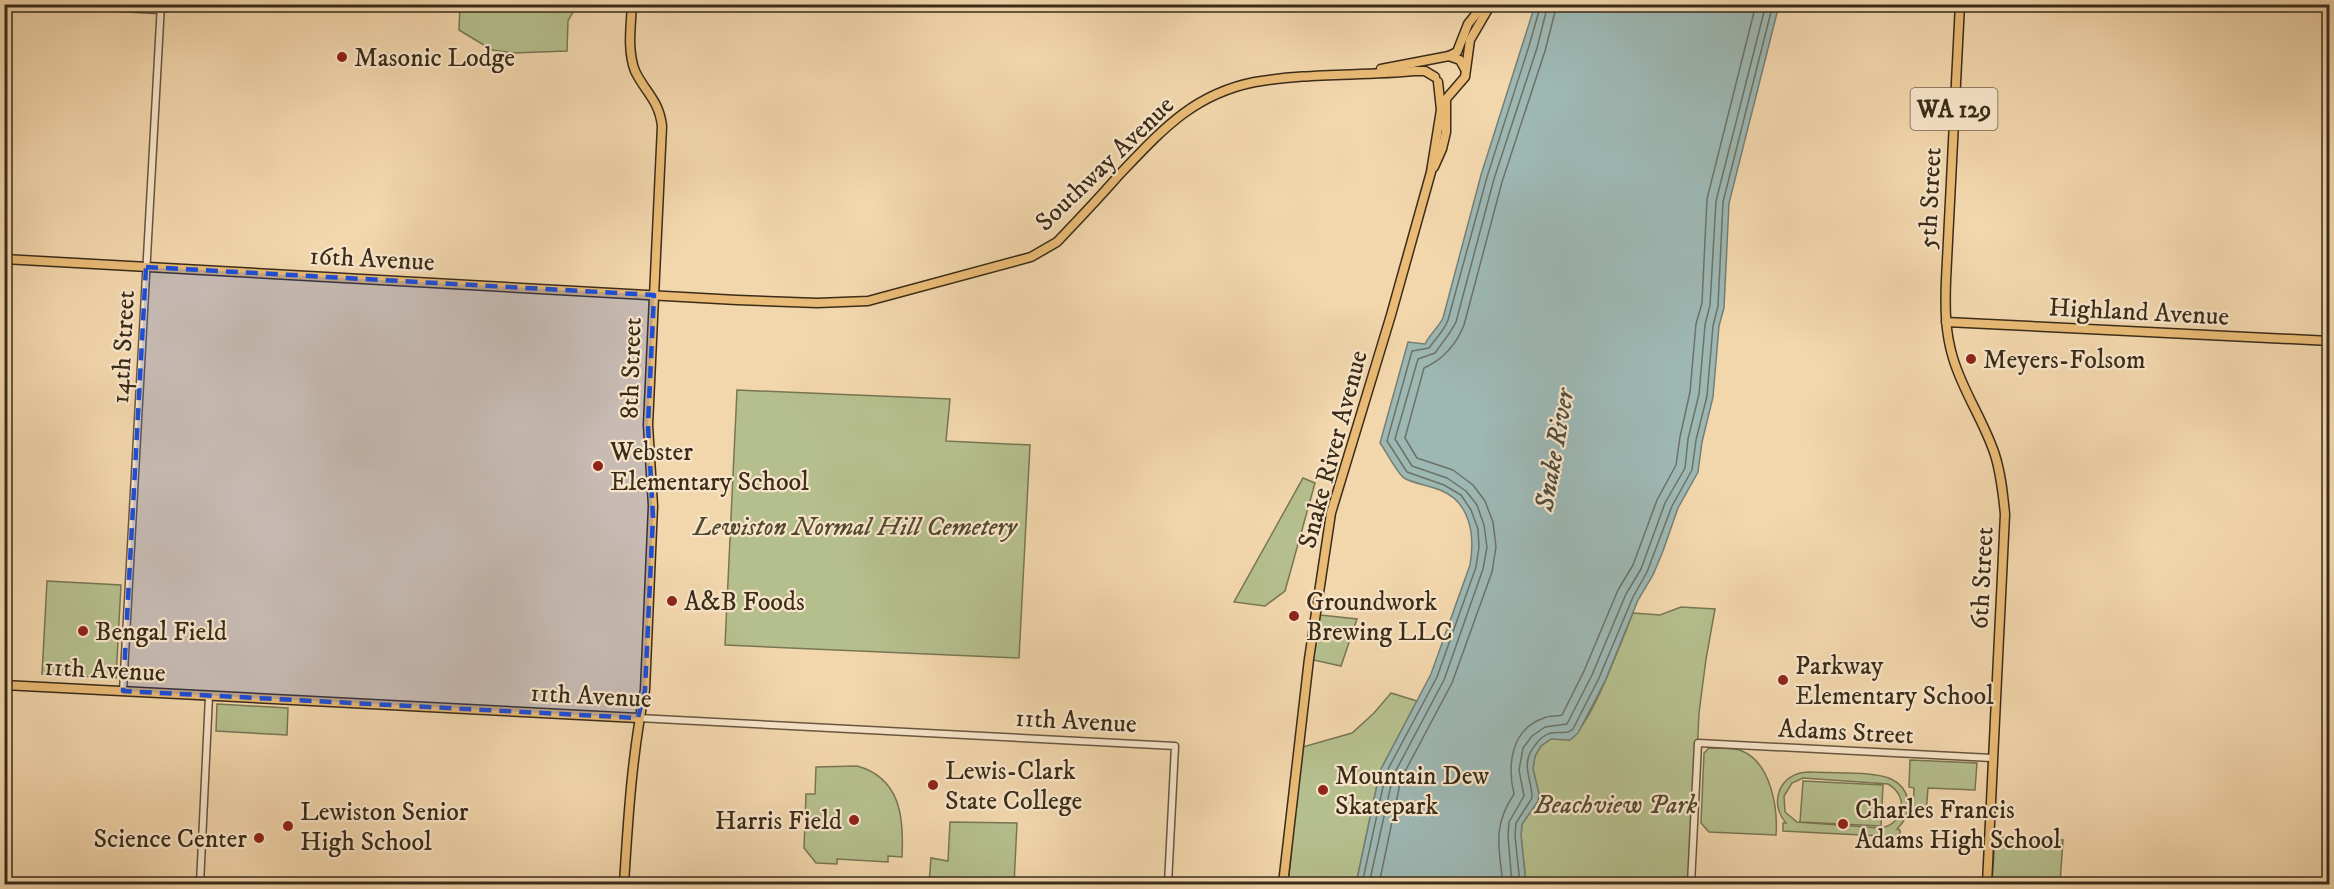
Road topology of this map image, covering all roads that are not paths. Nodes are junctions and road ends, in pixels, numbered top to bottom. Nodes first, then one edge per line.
1 (42, 4) edge
2 (632, 4) edge
3 (1484, 4) edge
4 (1491, 4) edge
5 (1960, 4) edge
6 (161, 7) edge
7 (1446, 57) junction
8 (1466, 71) junction
9 (1363, 74) junction
10 (1436, 80) junction
11 (1457, 86) junction
12 (1431, 172) junction
13 (4, 259) edge
14 (146, 267) junction
15 (654, 295) junction
16 (737, 300) joint
17 (1946, 322) junction
18 (2330, 341) edge
19 (4, 685) edge
20 (123, 691) junction
21 (209, 696) junction
22 (638, 718) junction
23 (1992, 758) junction
24 (200, 885) edge
25 (624, 885) edge
26 (1168, 885) edge
27 (1283, 885) edge
28 (1690, 885) edge
29 (1987, 885) edge

1 - 6 street
2 - 15 main road, 8th Street
3 - 7 main road
4 - 8 main road
5 - 17 main road, 5th Street / WA 129
6 - 14 street, 14th Street
7 - 8 main road
7 - 9 main road, Southway Avenue
7 - 10 main road
8 - 11 main road
9 - 10 main road, Southway Avenue
9 - 16 main road, Southway Avenue
10 - 11 main road
10 - 12 main road, Snake River Avenue
11 - 12 main road, Snake River Avenue
12 - 27 main road, Snake River Avenue
13 - 14 main road, 16th Avenue
14 - 15 main road, 16th Avenue
14 - 20 street, 14th Street
15 - 16 main road, 16th Avenue
15 - 22 main road, 8th Street
17 - 18 main road, Highland Avenue
17 - 23 main road, 6th Street / WA 129
19 - 20 main road, 11th Avenue
20 - 21 main road, 11th Avenue
21 - 22 main road, 11th Avenue
21 - 24 street
22 - 25 main road, 8th Street
22 - 26 street, 11th Avenue
23 - 28 street, Adams Street
23 - 29 main road, 6th Street / WA 129

